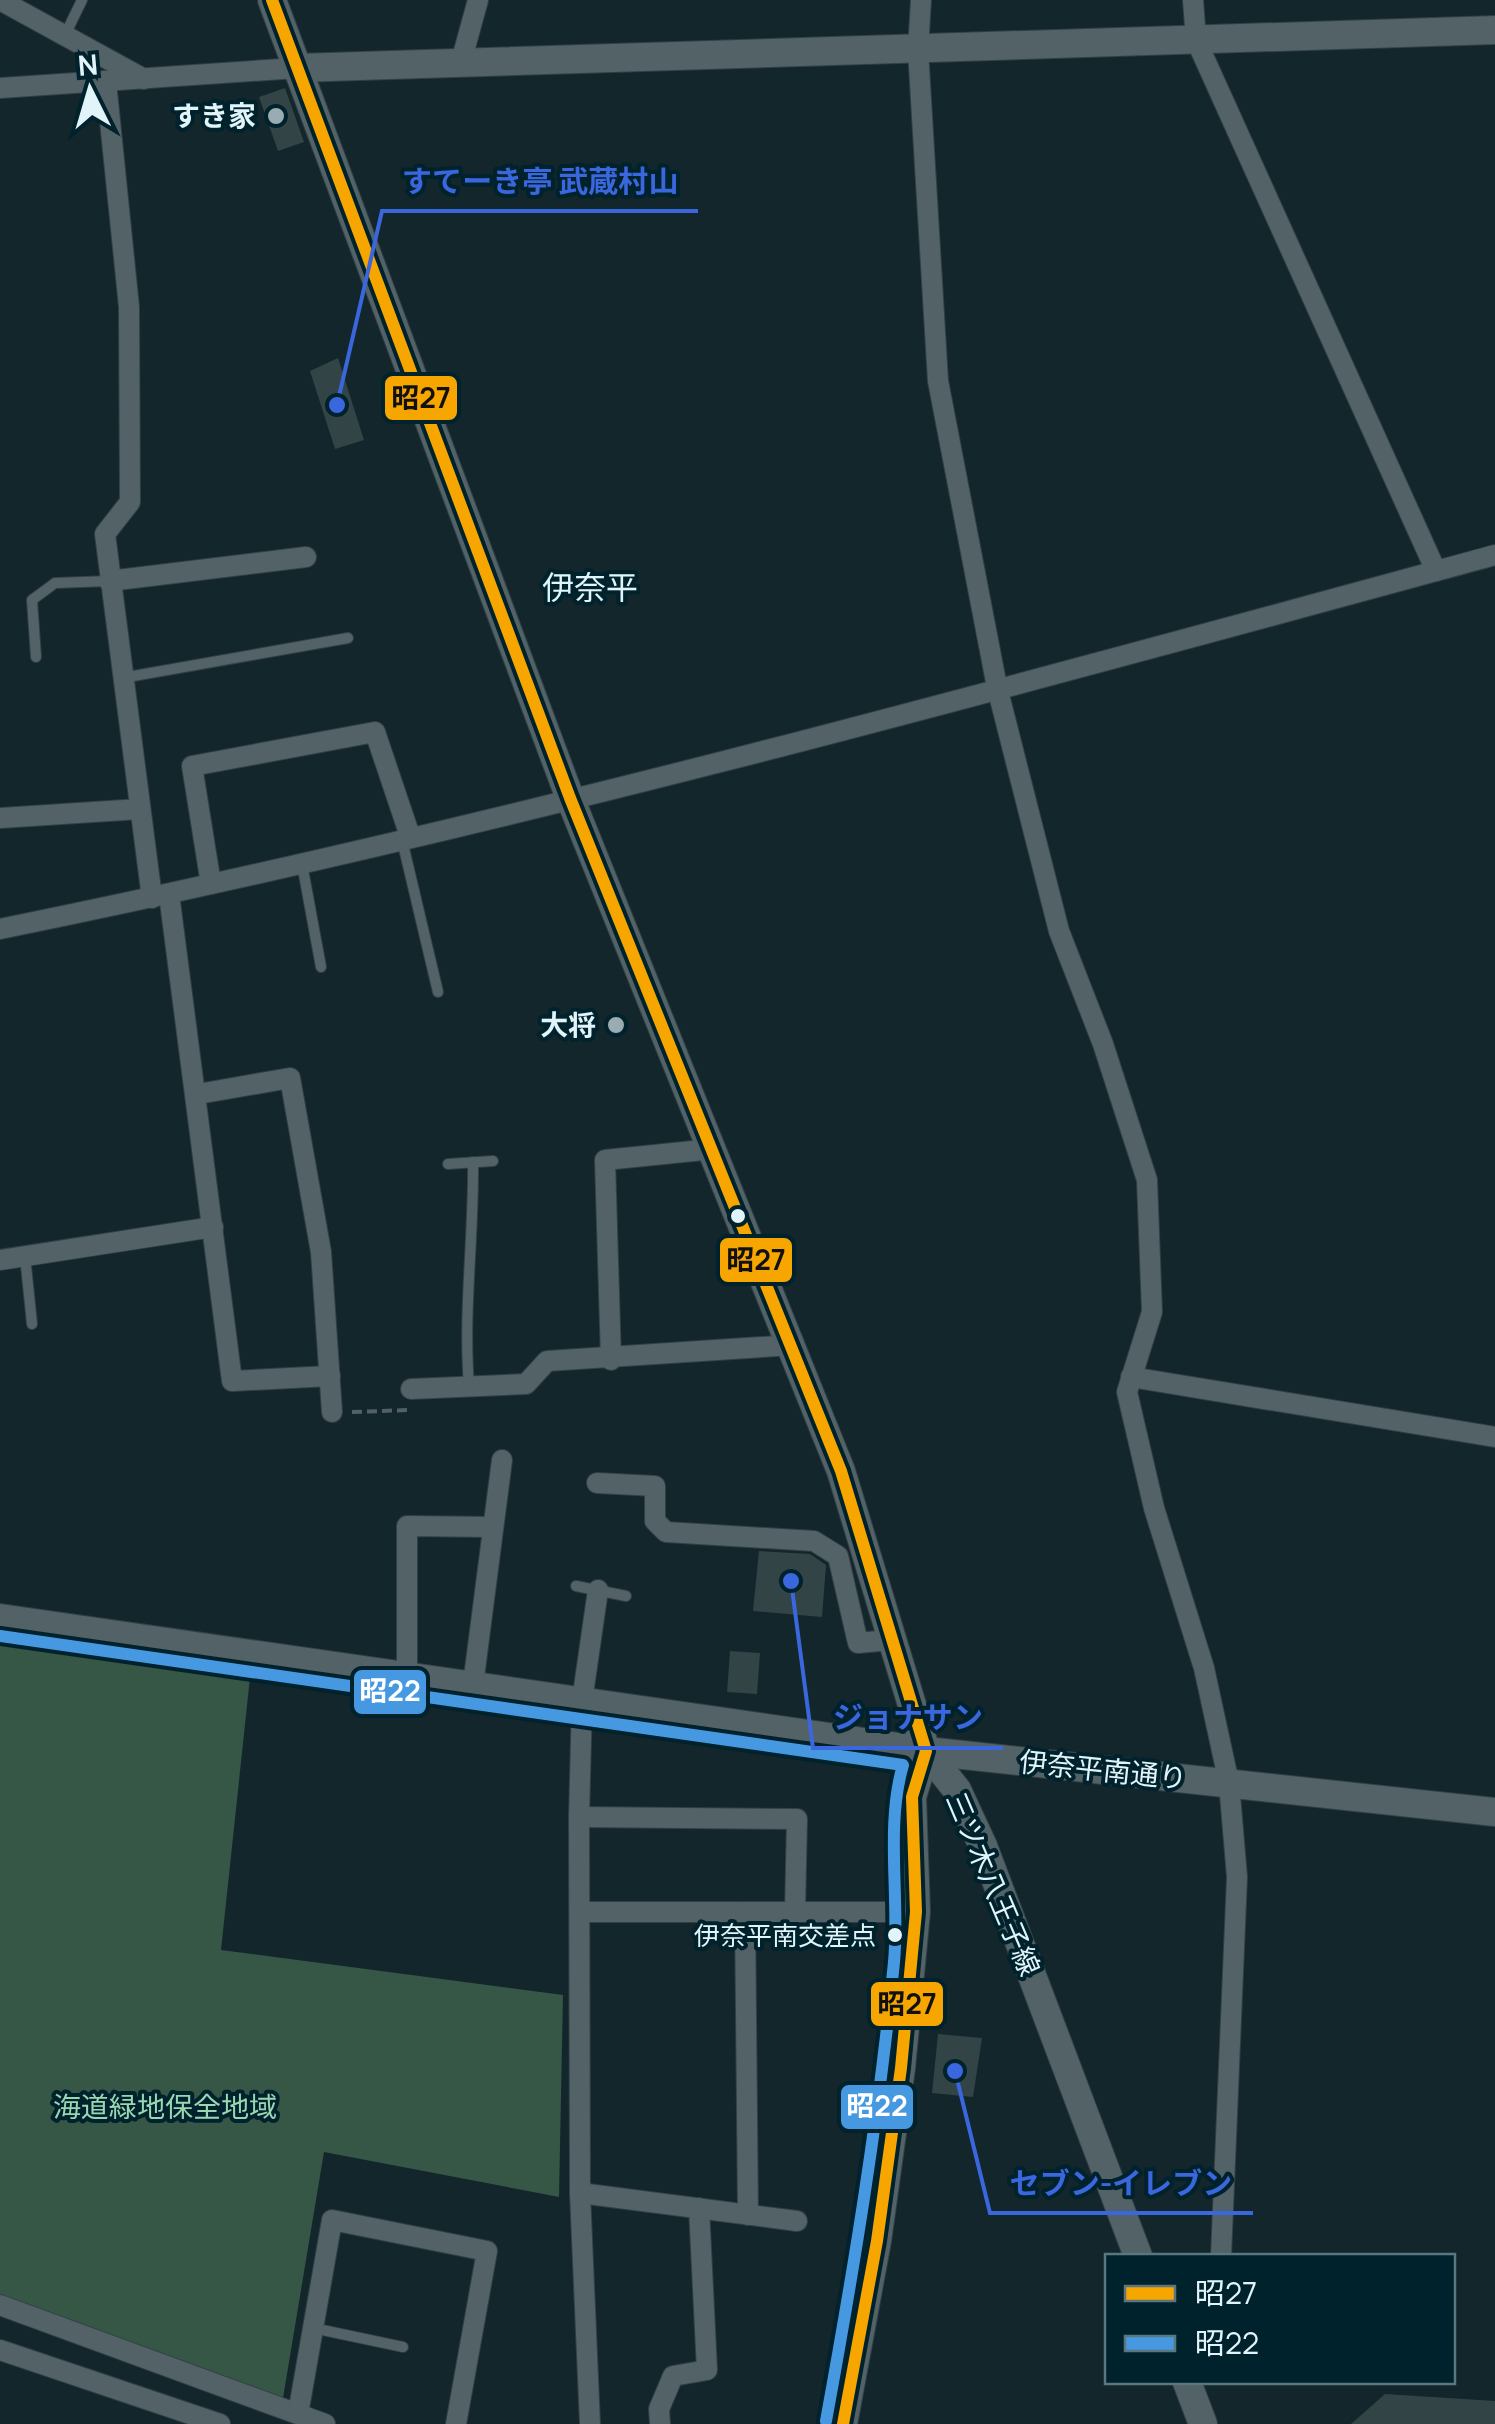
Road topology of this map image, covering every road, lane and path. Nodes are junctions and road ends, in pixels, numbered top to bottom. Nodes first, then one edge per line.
1 (0, 0) edge
2 (82, 0) edge
3 (272, 0) edge
4 (478, 0) edge
5 (922, 0) edge
6 (1193, 0) edge
7 (1495, 30) edge
8 (64, 37) junction
9 (1196, 40) junction
10 (918, 50) junction
11 (461, 62) junction
12 (297, 68) junction
13 (146, 80) junction
14 (106, 82) junction
15 (0, 88) edge
16 (1495, 554) edge
17 (306, 557) dead end
18 (1436, 571) junction
19 (109, 582) junction
20 (348, 638) dead end
21 (36, 657) dead end
22 (122, 678) junction
23 (997, 686) junction
24 (570, 798) junction
25 (140, 808) junction
26 (0, 818) edge
27 (406, 838) junction
28 (302, 863) junction
29 (210, 884) junction
30 (161, 896) junction
31 (0, 929) edge
32 (321, 967) dead end
33 (438, 992) dead end
34 (198, 1094) junction
35 (713, 1149) junction
36 (493, 1161) dead end
37 (474, 1162) junction
38 (448, 1164) dead end
39 (213, 1227) junction
40 (1, 1253) edge
41 (24, 1256) junction
42 (32, 1324) dead end
43 (793, 1345) junction
44 (611, 1360) junction
45 (330, 1376) junction
46 (1131, 1377) junction
47 (469, 1387) junction
48 (410, 1389) joint
49 (332, 1412) joint
50 (1495, 1437) edge
51 (502, 1460) dead end
52 (597, 1483) dead end
53 (493, 1527) junction
54 (576, 1586) dead end
55 (598, 1590) junction
56 (626, 1596) dead end
57 (0, 1618) edge
58 (890, 1640) junction
59 (407, 1678) junction
60 (473, 1685) junction
61 (582, 1701) junction
62 (926, 1751) junction
63 (1229, 1783) junction
64 (1495, 1812) edge
65 (578, 1817) junction
66 (581, 1912) junction
67 (745, 1912) junction
68 (796, 1912) junction
69 (916, 1912) junction
70 (580, 2192) junction
71 (699, 2208) junction
72 (748, 2215) junction
73 (797, 2221) dead end
74 (1137, 2254) edge
75 (1221, 2254) edge
76 (0, 2304) edge
77 (313, 2328) junction
78 (403, 2347) dead end
79 (0, 2350) edge
80 (1187, 2384) edge
81 (264, 2402) junction
82 (298, 2414) junction
83 (220, 2424) edge
84 (262, 2424) edge
85 (326, 2424) edge
86 (456, 2424) edge
87 (590, 2424) edge
88 (660, 2424) edge
89 (844, 2424) edge
90 (1203, 2424) edge

1 - 8 street
2 - 8 lane
3 - 12 street, 三ツ木八王子線
4 - 11 street
5 - 10 street
6 - 9 street
7 - 9 street
8 - 13 street
9 - 10 street
9 - 18 street
10 - 11 street
10 - 23 street
11 - 12 street
12 - 13 street
12 - 24 street, 三ツ木八王子線
13 - 14 street
14 - 15 street
14 - 19 street
16 - 18 street
17 - 19 street
18 - 23 street
19 - 21 lane
19 - 22 street
20 - 22 lane
22 - 25 street
23 - 24 street
23 - 46 street
24 - 27 street
24 - 35 street, 三ツ木八王子線
25 - 26 street
25 - 30 street
27 - 28 street
27 - 29 street
27 - 33 lane
28 - 29 street
28 - 32 lane
29 - 30 street
30 - 31 street
30 - 34 street
34 - 39 street
34 - 45 street
35 - 43 street, 三ツ木八王子線
35 - 44 street
36 - 37 lane
37 - 38 lane
37 - 47 lane
39 - 41 street
39 - 45 street
40 - 41 street
41 - 42 lane
43 - 44 street
43 - 58 street, 三ツ木八王子線
44 - 47 street
45 - 49 street
46 - 50 street
46 - 63 street
47 - 48 street
48 - 49 path
51 - 53 street
52 - 58 street
53 - 59 street
53 - 60 street
54 - 55 lane
55 - 56 lane
55 - 61 street
57 - 59 street, 伊奈平南通り
58 - 62 street, 三ツ木八王子線
59 - 60 street, 伊奈平南通り
60 - 61 street, 伊奈平南通り
61 - 62 street, 伊奈平南通り
61 - 65 street
62 - 63 street, 伊奈平南通り
62 - 69 street
62 - 74 street, 三ツ木八王子線
63 - 64 street, 伊奈平南通り
63 - 75 street
65 - 66 street
65 - 68 street
66 - 67 street
66 - 70 street
67 - 68 street
67 - 72 street
68 - 69 street
69 - 89 street
70 - 71 street
70 - 87 street
71 - 72 street
71 - 88 street
72 - 73 street
76 - 81 street
77 - 78 lane
77 - 82 street
77 - 86 street
79 - 83 street
80 - 90 street
81 - 82 street
81 - 84 street
82 - 85 street

